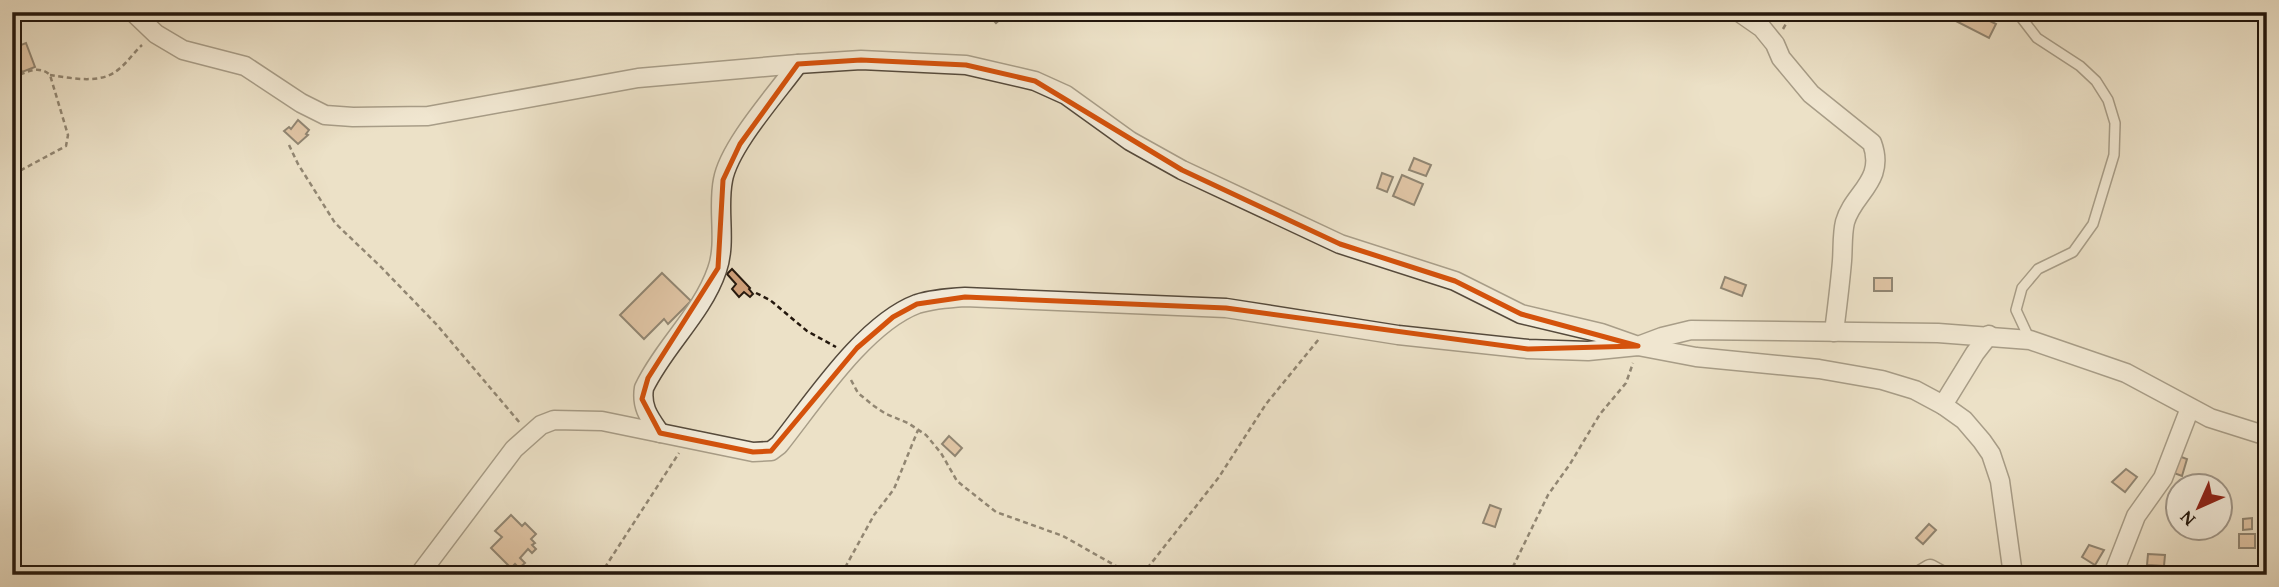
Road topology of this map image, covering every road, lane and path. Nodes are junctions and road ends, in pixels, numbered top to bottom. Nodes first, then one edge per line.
1 (134, 12) edge
2 (1740, 12) edge
3 (2017, 12) edge
4 (156, 34) junction
5 (798, 64) junction
6 (50, 75) junction
7 (12, 78) edge
8 (289, 145) dead end
9 (12, 175) edge
10 (756, 293) dead end
11 (1329, 325) junction
12 (1834, 332) junction
13 (1989, 335) junction
14 (2030, 340) junction
15 (1638, 346) junction
16 (857, 348) junction
17 (844, 364) junction
18 (1943, 405) junction
19 (2190, 408) junction
20 (919, 429) junction
21 (660, 433) junction
22 (529, 434) junction
23 (2267, 436) edge
24 (688, 439) junction
25 (419, 575) edge
26 (600, 575) edge
27 (841, 575) edge
28 (1132, 575) edge
29 (1142, 575) edge
30 (1509, 575) edge
31 (1920, 575) edge
32 (1941, 575) edge
33 (2013, 575) edge
34 (2113, 575) edge

1 - 4 street
2 - 12 street
3 - 14 lane
4 - 5 street
4 - 6 path
5 - 15 street
5 - 21 street
6 - 7 path
6 - 9 path
8 - 22 path
10 - 16 path
11 - 15 street
11 - 16 street
11 - 29 path
12 - 13 street
12 - 15 street
13 - 14 street
13 - 18 street
14 - 19 street
15 - 18 street
15 - 30 path
16 - 17 street
17 - 20 path
17 - 24 street
18 - 33 street
19 - 23 street
19 - 34 street
20 - 27 path
20 - 28 path
21 - 22 street
21 - 24 street
22 - 25 street
24 - 26 path
31 - 32 street

